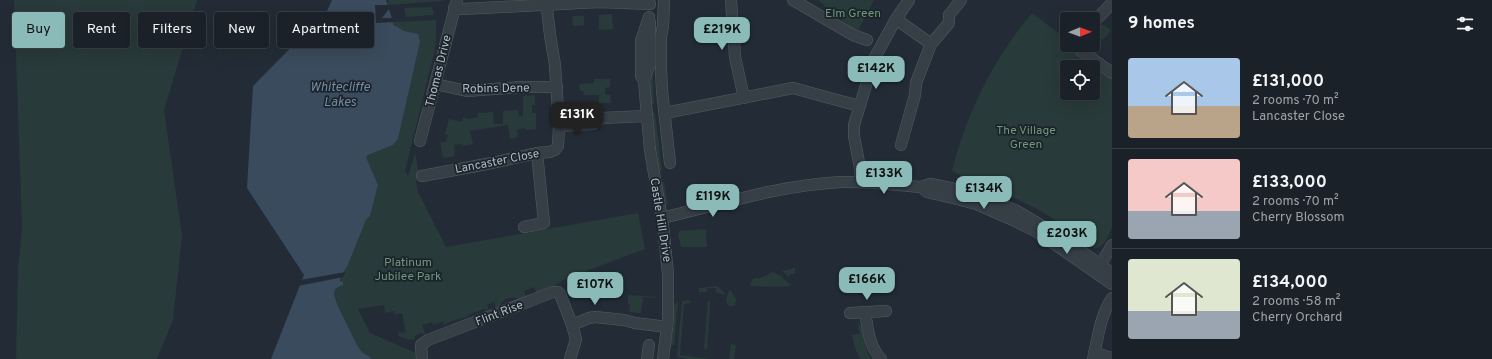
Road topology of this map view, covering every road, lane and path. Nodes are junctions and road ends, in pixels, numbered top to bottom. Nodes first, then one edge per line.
1 (664, 0) edge
2 (731, 0) edge
3 (793, 0) edge
4 (909, 0) edge
5 (961, 0) edge
6 (547, 2) edge
7 (650, 2) edge
8 (1112, 3) edge
9 (455, 4) edge
10 (1100, 16) edge
11 (896, 19) junction
12 (867, 40) dead end
13 (932, 44) junction
14 (1083, 52) edge
15 (1112, 73) edge
16 (435, 84) junction
17 (557, 87) junction
18 (744, 98) junction
19 (859, 106) junction
20 (665, 113) junction
21 (646, 116) junction
22 (559, 126) junction
23 (420, 141) dead end
24 (900, 145) dead end
25 (537, 153) junction
26 (670, 163) dead end
27 (422, 176) dead end
28 (861, 182) junction
29 (662, 218) junction
30 (524, 227) dead end
31 (1112, 245) edge
32 (1097, 269) junction
33 (1112, 273) edge
34 (1112, 284) edge
35 (1112, 298) edge
36 (886, 311) dead end
37 (865, 312) junction
38 (850, 314) dead end
39 (572, 325) junction
40 (667, 327) junction
41 (649, 345) dead end
42 (1094, 356) edge
43 (1112, 358) edge
44 (422, 359) edge
45 (570, 359) edge
46 (647, 359) edge
47 (663, 359) edge
48 (881, 359) edge

1 - 20 street
2 - 18 street
3 - 12 street
4 - 11 street
5 - 13 street
6 - 7 street
6 - 9 street
6 - 17 street
7 - 21 street, Castle Hill Drive
8 - 10 street
9 - 16 street, Thomas Drive
11 - 13 street
11 - 19 street
13 - 24 street
14 - 15 street
16 - 17 street, Robins Dene
16 - 23 street, Thomas Drive
17 - 22 street
18 - 19 street
18 - 20 street
19 - 28 street
20 - 26 street
21 - 22 street
21 - 29 street, Castle Hill Drive
22 - 25 street, Lancaster Close
25 - 27 street, Lancaster Close
25 - 30 street
28 - 29 street
28 - 32 street
29 - 40 street, Castle Hill Drive
31 - 32 street
32 - 33 street
32 - 34 street
35 - 42 street
36 - 37 street
37 - 38 street
37 - 48 street
39 - 40 street
39 - 44 street, Flint Rise
39 - 45 street
40 - 47 street, Castle Hill Drive
41 - 46 street
42 - 43 street

